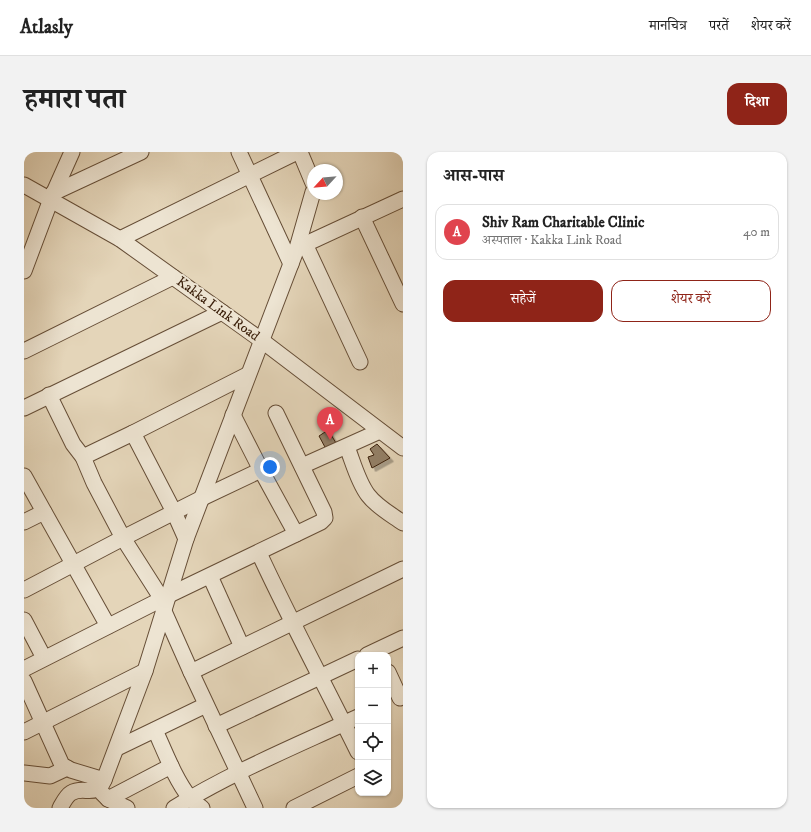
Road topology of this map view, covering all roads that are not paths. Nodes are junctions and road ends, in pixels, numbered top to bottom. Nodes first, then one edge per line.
1 (141, 152) edge
2 (238, 152) edge
3 (298, 152) edge
4 (70, 153) edge
5 (307, 171) edge
6 (249, 176) junction
7 (24, 185) edge
8 (52, 196) junction
9 (403, 199) edge
10 (311, 200) edge
11 (362, 217) junction
12 (120, 239) junction
13 (300, 246) junction
14 (291, 264) junction
15 (24, 271) edge
16 (173, 277) junction
17 (403, 304) edge
18 (222, 312) junction
19 (261, 340) junction
20 (24, 351) edge
21 (360, 362) dead end
22 (247, 375) junction
23 (49, 395) junction
24 (24, 408) edge
25 (276, 413) dead end
26 (232, 415) junction
27 (380, 431) junction
28 (133, 433) junction
29 (347, 447) junction
30 (403, 448) edge
31 (82, 457) junction
32 (302, 466) junction
33 (261, 470) junction
34 (24, 476) edge
35 (202, 498) junction
36 (44, 512) junction
37 (174, 512) junction
38 (24, 522) edge
39 (403, 523) edge
40 (296, 534) junction
41 (123, 538) junction
42 (186, 539) junction
43 (259, 553) junction
44 (72, 564) junction
45 (403, 569) edge
46 (210, 576) junction
47 (24, 590) edge
48 (164, 602) junction
49 (24, 620) edge
50 (292, 622) junction
51 (108, 626) junction
52 (403, 638) edge
53 (242, 647) junction
54 (377, 652) edge
55 (44, 658) junction
56 (355, 660) edge
57 (24, 669) edge
58 (145, 671) junction
59 (191, 672) junction
60 (320, 676) junction
61 (391, 680) edge
62 (24, 681) edge
63 (398, 699) edge
64 (206, 705) junction
65 (355, 718) edge
66 (43, 722) junction
67 (344, 724) junction
68 (216, 726) junction
69 (155, 730) junction
70 (24, 732) edge
71 (355, 746) edge
72 (117, 748) junction
73 (171, 766) junction
74 (67, 768) junction
75 (238, 773) junction
76 (24, 774) edge
77 (355, 778) edge
78 (104, 789) junction
79 (190, 798) junction
80 (304, 806) edge
81 (60, 808) edge
82 (127, 808) edge
83 (174, 808) edge
84 (202, 808) edge
85 (254, 808) edge

1 - 8 street
2 - 6 street
3 - 5 street
3 - 6 street
4 - 8 street
6 - 12 street
6 - 14 street
7 - 8 street, Kakka Link Road
8 - 12 street, Kakka Link Road
8 - 15 street
9 - 11 street
10 - 13 street
11 - 13 street
11 - 17 street
12 - 16 street, Kakka Link Road
13 - 14 street
13 - 21 street
14 - 19 street
16 - 18 street, Kakka Link Road
16 - 20 street
18 - 19 street, Kakka Link Road
18 - 23 street
19 - 22 street
19 - 27 street, Kakka Link Road
22 - 26 street
22 - 28 street
23 - 24 street
23 - 31 street
25 - 32 street
26 - 33 street
26 - 35 street
27 - 29 street
27 - 30 street, Kakka Link Road
28 - 31 street
28 - 37 street
29 - 32 street
29 - 39 street
31 - 41 street
32 - 40 street
33 - 35 street
33 - 40 street
34 - 36 street
35 - 37 street
35 - 42 street
36 - 38 street
36 - 44 street
37 - 41 street
37 - 42 street
40 - 43 street
41 - 44 street
41 - 48 street
42 - 48 street
43 - 46 street
43 - 50 street
44 - 47 street
44 - 51 street
45 - 50 street
46 - 48 street
46 - 53 street
48 - 51 street
48 - 58 street
48 - 59 street
49 - 55 street
50 - 53 street
50 - 60 street
51 - 55 street
52 - 54 street
53 - 59 street
55 - 57 street
56 - 60 street
58 - 66 street
58 - 72 street
59 - 64 street
60 - 67 street
60 - 68 street
61 - 63 street
62 - 66 street
64 - 68 street
64 - 69 street
65 - 67 street
66 - 70 street
66 - 74 street
67 - 71 street
67 - 75 street
68 - 75 street
69 - 72 street
69 - 73 street
72 - 78 street
73 - 78 street
73 - 79 street
74 - 76 street
74 - 78 street
75 - 79 street
75 - 85 street
77 - 80 street
78 - 81 street
78 - 82 street
79 - 83 street
79 - 84 street

